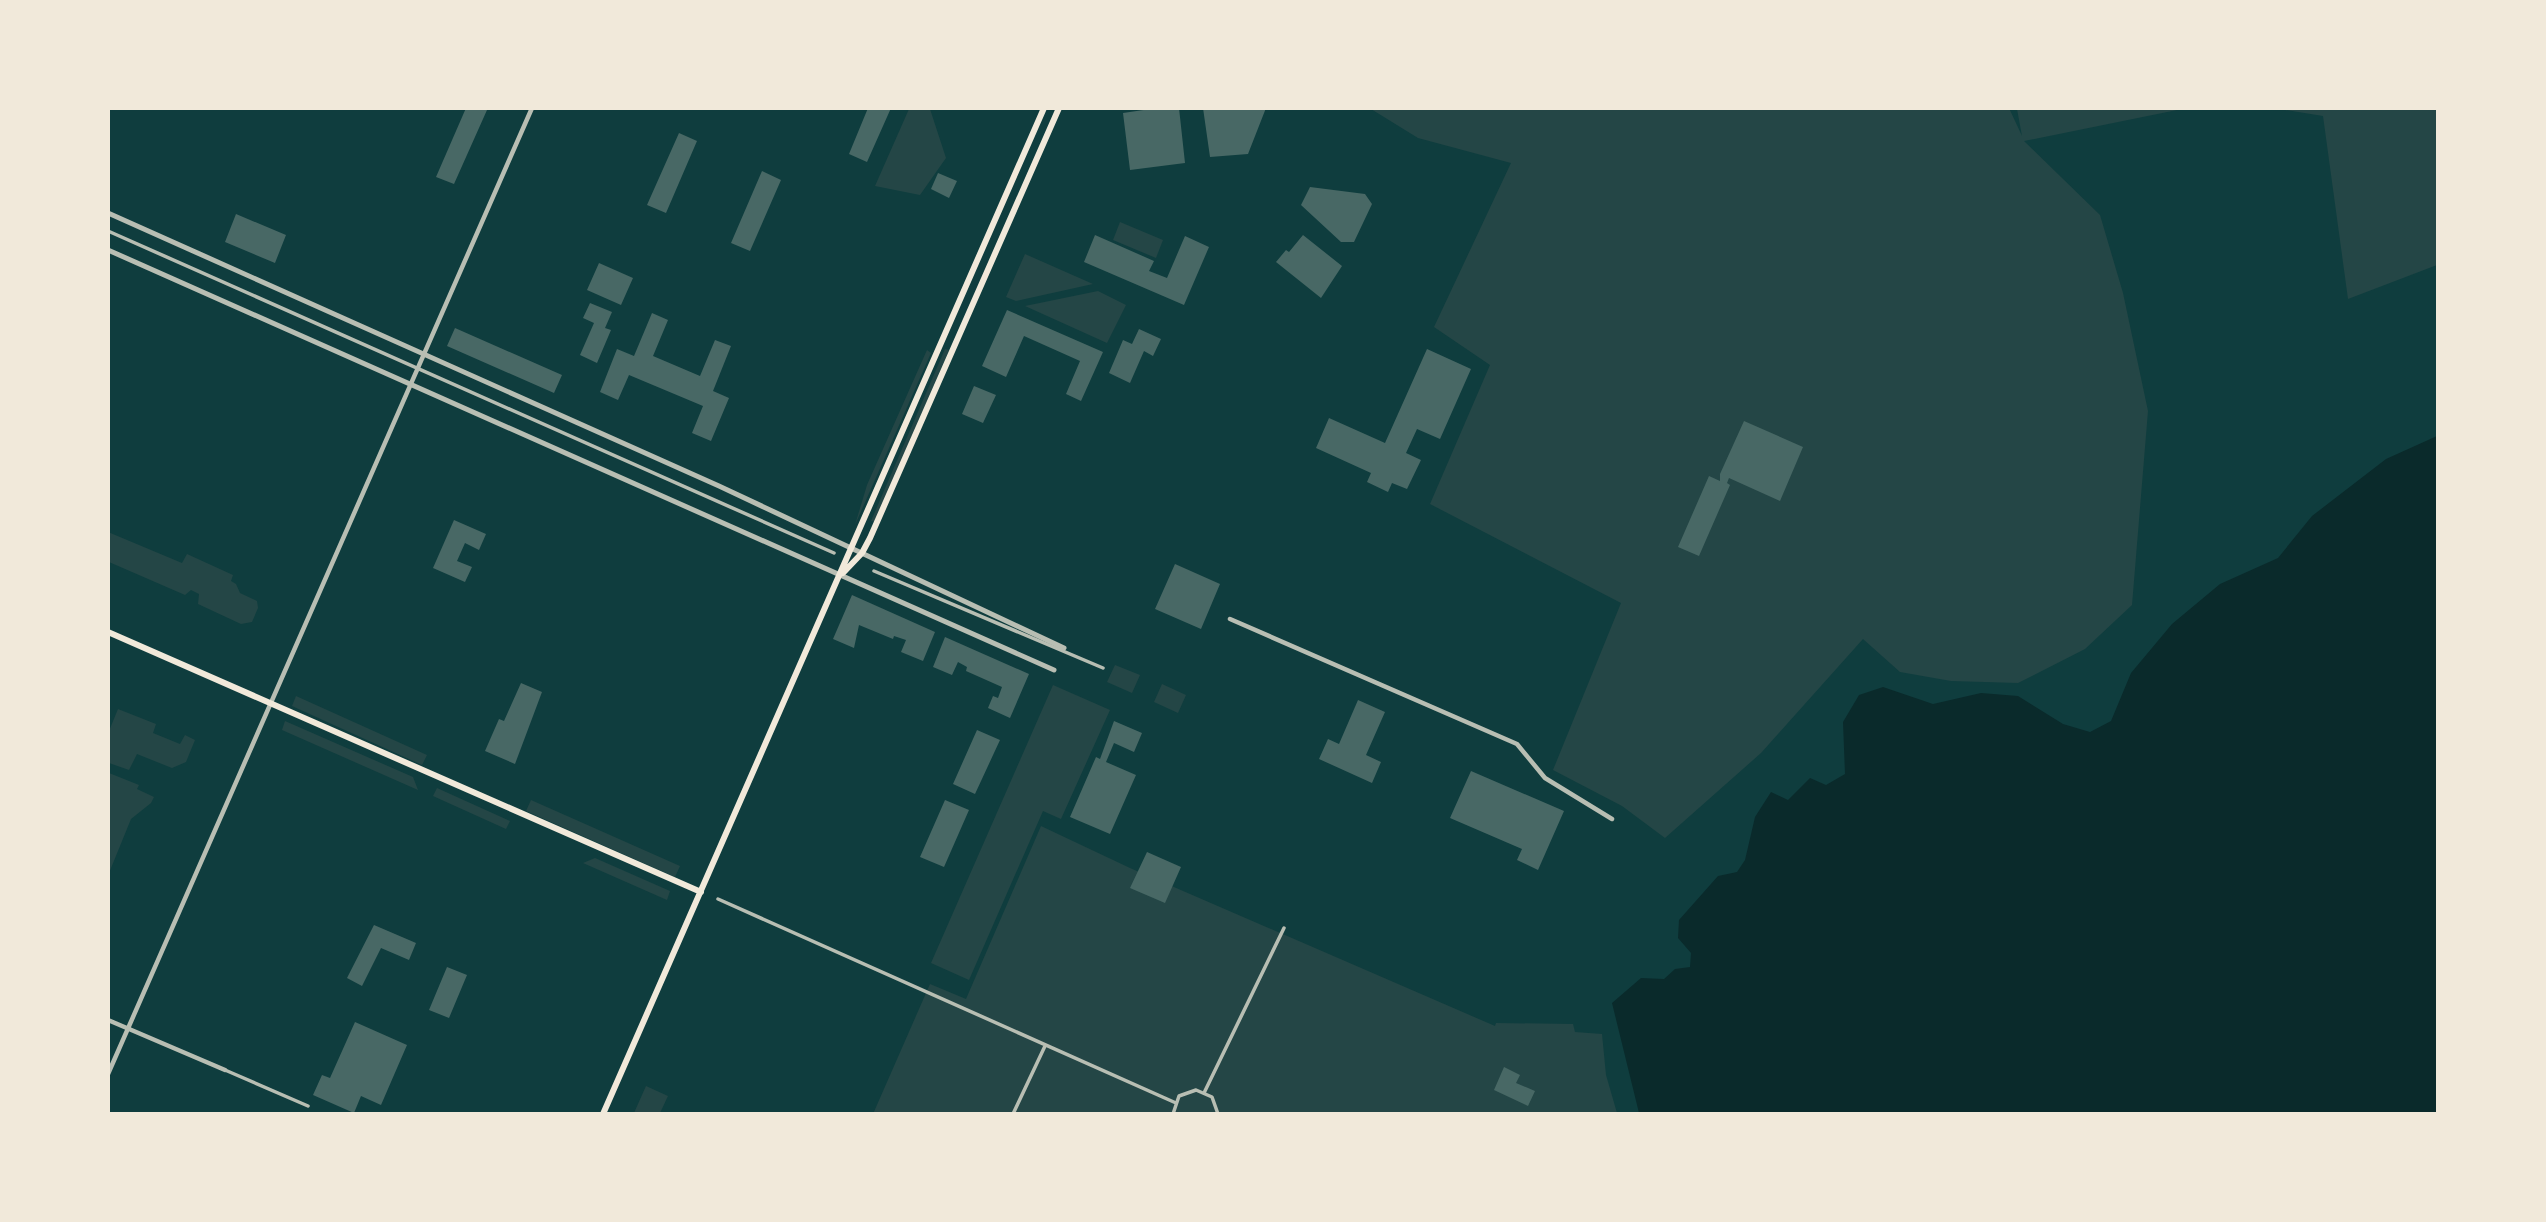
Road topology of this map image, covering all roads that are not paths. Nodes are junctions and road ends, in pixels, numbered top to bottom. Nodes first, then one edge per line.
1 (532, 108) edge
2 (1044, 108) edge
3 (1059, 108) edge
4 (108, 213) edge
5 (108, 231) edge
6 (108, 250) edge
7 (425, 354) junction
8 (419, 370) junction
9 (412, 385) junction
10 (851, 548) junction
11 (834, 553) dead end
12 (862, 553) junction
13 (874, 570) dead end
14 (839, 576) junction
15 (1230, 619) dead end
16 (108, 632) edge
17 (1064, 648) dead end
18 (1102, 668) dead end
19 (1054, 670) dead end
20 (272, 703) junction
21 (1612, 819) dead end
22 (701, 892) junction
23 (718, 899) dead end
24 (1284, 928) dead end
25 (108, 1020) edge
26 (129, 1029) junction
27 (1045, 1046) junction
28 (225, 1070) joint
29 (108, 1074) edge
30 (1204, 1093) junction
31 (1176, 1103) junction
32 (307, 1106) dead end
33 (603, 1114) edge
34 (1013, 1114) edge
35 (1173, 1114) edge
36 (1218, 1114) edge

1 - 7 street
2 - 10 main road
3 - 12 main road
4 - 7 street
5 - 8 street
6 - 9 street
7 - 8 street
7 - 10 street
8 - 9 street
8 - 11 street
9 - 14 street
9 - 20 street
10 - 12 street
10 - 14 main road
12 - 14 main road
12 - 17 street
13 - 18 street
14 - 19 street
14 - 22 main road
15 - 21 street
16 - 20 main road
20 - 22 main road
20 - 26 street
22 - 33 main road
23 - 27 street
24 - 30 street
25 - 26 street
26 - 28 street
26 - 29 street
27 - 31 street
27 - 34 street
28 - 32 street
30 - 31 street
30 - 36 street
31 - 35 street

